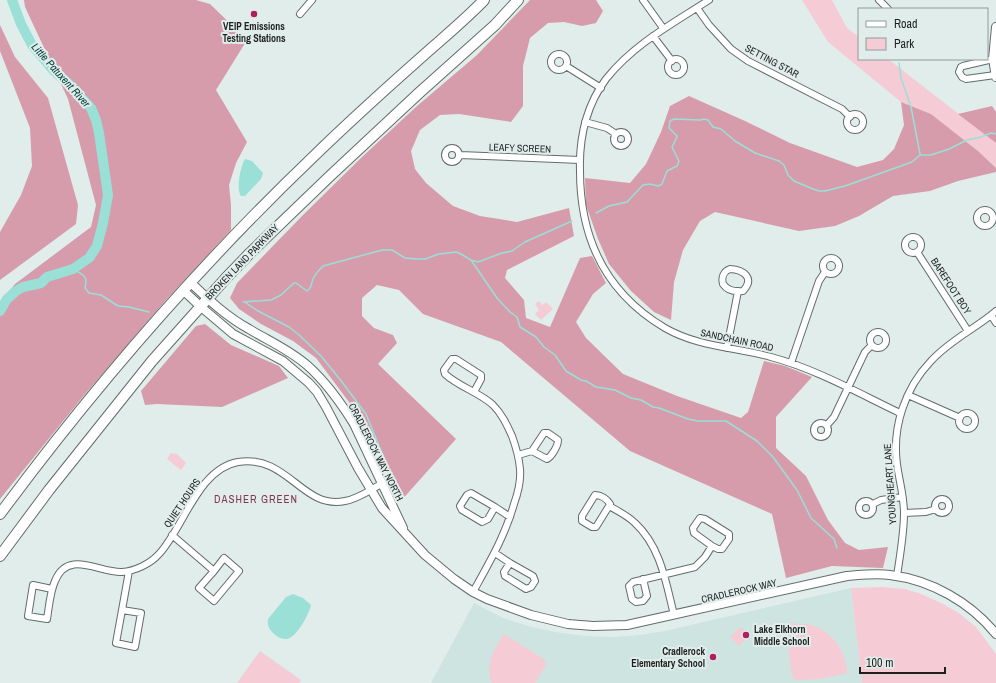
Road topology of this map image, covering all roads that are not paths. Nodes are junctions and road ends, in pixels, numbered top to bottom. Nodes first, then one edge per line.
1 (312, 0) edge
2 (484, 0) edge
3 (518, 0) edge
4 (643, 0) edge
5 (709, 0) edge
6 (879, 0) edge
7 (697, 8) junction
8 (887, 8) edge
9 (300, 14) dead end
10 (996, 26) edge
11 (663, 28) junction
12 (652, 36) junction
13 (993, 59) junction
14 (672, 61) dead end
15 (566, 66) dead end
16 (996, 76) edge
17 (601, 88) junction
18 (850, 117) dead end
19 (585, 122) junction
20 (616, 134) dead end
21 (460, 155) dead end
22 (580, 160) junction
23 (917, 252) dead end
24 (825, 272) dead end
25 (191, 283) junction
26 (184, 291) junction
27 (738, 291) junction
28 (208, 298) junction
29 (200, 306) junction
30 (996, 311) edge
31 (991, 316) junction
32 (996, 323) edge
33 (968, 331) junction
34 (872, 345) dead end
35 (727, 348) junction
36 (791, 363) junction
37 (848, 388) junction
38 (474, 392) junction
39 (908, 395) junction
40 (900, 413) junction
41 (960, 418) dead end
42 (827, 425) dead end
43 (532, 451) junction
44 (518, 455) junction
45 (383, 483) junction
46 (370, 490) junction
47 (902, 497) junction
48 (873, 504) dead end
49 (609, 506) junction
50 (495, 507) junction
51 (936, 509) dead end
52 (904, 513) junction
53 (0, 514) edge
54 (510, 516) junction
55 (405, 532) junction
56 (172, 535) junction
57 (712, 546) junction
58 (495, 553) junction
59 (0, 556) edge
60 (510, 563) junction
61 (129, 571) junction
62 (214, 571) junction
63 (664, 575) junction
64 (897, 576) junction
65 (643, 580) dead end
66 (52, 589) junction
67 (473, 592) junction
68 (122, 610) junction
69 (674, 616) junction
70 (996, 634) edge

1 - 9 street
2 - 25 main road
3 - 28 main road, BROKEN LAND PARKWAY
4 - 11 street
5 - 7 street, SANDCHAIN ROAD
6 - 8 street
7 - 11 street, SANDCHAIN ROAD
7 - 18 street, SETTING STAR
10 - 13 street
11 - 12 street, SANDCHAIN ROAD
12 - 14 street
12 - 17 street, SANDCHAIN ROAD
13 - 16 street
13 - 16 street
15 - 17 street
17 - 19 street, SANDCHAIN ROAD
19 - 20 street
19 - 22 street, SANDCHAIN ROAD
21 - 22 street, LEAFY SCREEN
22 - 35 street, SANDCHAIN ROAD
23 - 33 street, BAREFOOT BOY
24 - 36 street
25 - 26 main road
25 - 28 street, CRADLEROCK WAY NORTH
26 - 29 street, CRADLEROCK WAY NORTH
26 - 53 main road
27 - 27 street
27 - 35 street
28 - 29 main road, BROKEN LAND PARKWAY
28 - 45 street, CRADLEROCK WAY NORTH
29 - 46 street, CRADLEROCK WAY NORTH
29 - 59 main road, BROKEN LAND PARKWAY
30 - 31 street, YOUNGHEART LANE
31 - 32 street
31 - 33 street, YOUNGHEART LANE
33 - 39 street, YOUNGHEART LANE
34 - 37 street
35 - 36 street, SANDCHAIN ROAD
36 - 37 street, SANDCHAIN ROAD
37 - 40 street, SANDCHAIN ROAD
37 - 42 street
38 - 38 street
38 - 44 street
39 - 40 street, YOUNGHEART LANE
39 - 41 street
40 - 47 street, YOUNGHEART LANE
43 - 43 street
43 - 44 street
44 - 54 street
45 - 46 street, QUIET HOURS
45 - 55 street, CRADLEROCK WAY NORTH
46 - 55 street, CRADLEROCK WAY NORTH
46 - 56 street, QUIET HOURS
47 - 48 street
47 - 52 street, YOUNGHEART LANE
49 - 49 street
49 - 63 street
50 - 50 street
50 - 54 street
51 - 52 street
52 - 64 street, YOUNGHEART LANE
54 - 58 street
55 - 67 street, CRADLEROCK WAY NORTH
56 - 61 street, QUIET HOURS
56 - 62 street
57 - 57 street
57 - 63 street
58 - 60 street
58 - 67 street
60 - 60 street
61 - 66 street, QUIET HOURS
61 - 68 street
62 - 62 street
63 - 65 street
63 - 69 street
64 - 69 street, CRADLEROCK WAY
64 - 70 street, CRADLEROCK WAY
66 - 66 street, QUIET HOURS
67 - 69 street, CRADLEROCK WAY
68 - 68 street

